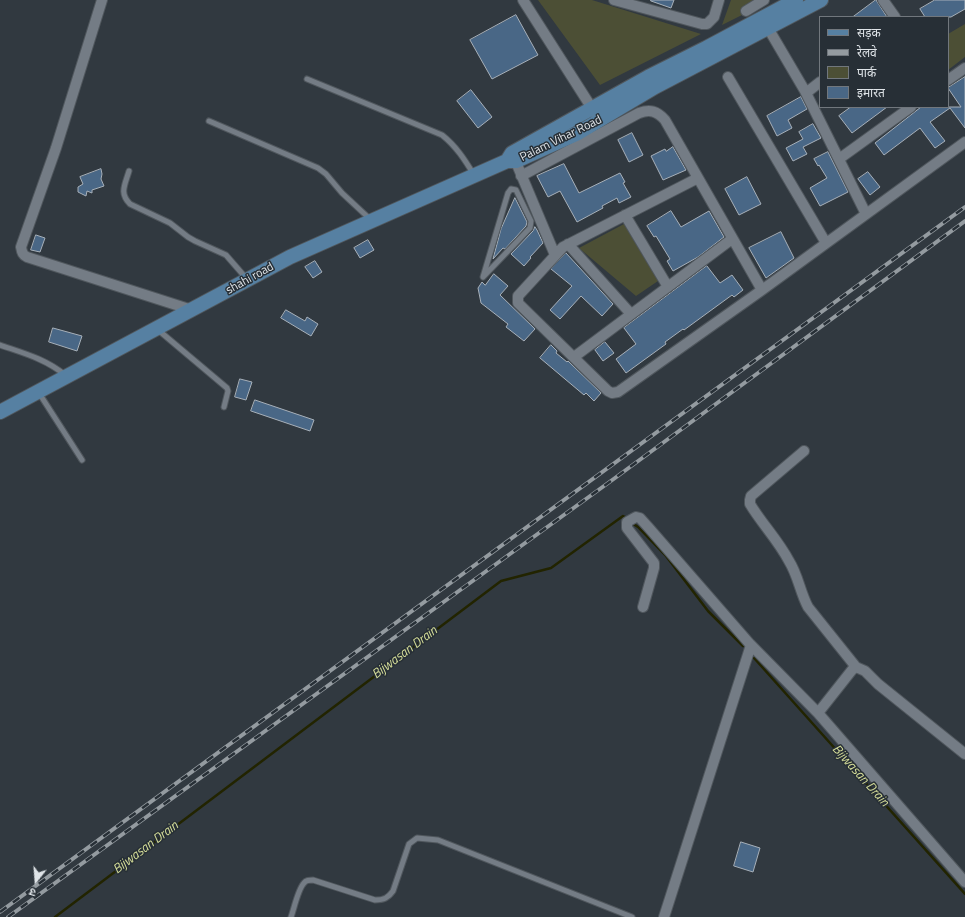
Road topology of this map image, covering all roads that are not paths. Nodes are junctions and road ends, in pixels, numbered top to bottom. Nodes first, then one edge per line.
1 (102, 0) edge
2 (523, 0) edge
3 (614, 0) edge
4 (719, 0) edge
5 (764, 0) edge
6 (796, 0) edge
7 (820, 0) edge
8 (883, 0) edge
9 (634, 3) edge
10 (746, 11) dead end
11 (894, 16) edge
12 (768, 28) junction
13 (965, 68) edge
14 (728, 78) dead end
15 (307, 79) dead end
16 (949, 79) edge
17 (819, 83) edge
18 (806, 92) junction
19 (592, 108) junction
20 (910, 108) edge
21 (209, 121) dead end
22 (600, 121) junction
23 (965, 142) edge
24 (512, 158) junction
25 (839, 159) junction
26 (129, 172) dead end
27 (475, 176) junction
28 (521, 176) junction
29 (698, 178) junction
30 (523, 193) junction
31 (866, 214) junction
32 (625, 215) junction
33 (372, 220) junction
34 (732, 239) junction
35 (568, 244) junction
36 (826, 244) junction
37 (555, 255) junction
38 (248, 281) junction
39 (668, 287) junction
40 (762, 290) junction
41 (192, 310) junction
42 (631, 314) junction
43 (157, 329) junction
44 (0, 345) edge
45 (574, 357) junction
46 (67, 377) junction
47 (38, 392) junction
48 (224, 407) dead end
49 (0, 412) edge
50 (804, 451) dead end
51 (82, 460) dead end
52 (643, 607) dead end
53 (751, 645) junction
54 (856, 667) junction
55 (818, 713) junction
56 (965, 754) edge
57 (965, 882) edge
58 (291, 917) edge
59 (632, 917) edge
60 (664, 917) edge

1 - 41 street
2 - 19 street
3 - 9 street
4 - 9 street
5 - 10 street
6 - 19 street, Palam Vihar Road
7 - 12 street, Palam Vihar Road
8 - 11 street
12 - 18 street
12 - 22 street, Palam Vihar Road
13 - 16 street
14 - 36 street
15 - 27 lane
17 - 18 street
18 - 25 street
19 - 22 street
19 - 24 street, Palam Vihar Road
20 - 25 street
21 - 33 lane
22 - 24 street, Palam Vihar Road
23 - 31 street
24 - 27 street, shahi road
24 - 28 street
25 - 31 street
26 - 38 lane
27 - 33 street, shahi road
28 - 29 street
28 - 30 street
29 - 32 street
29 - 34 street
30 - 30 lane
30 - 37 street
31 - 36 street
32 - 35 street
32 - 39 street
33 - 38 street, shahi road
34 - 39 street
34 - 40 street
35 - 37 street
35 - 42 street
36 - 40 street
37 - 45 street
38 - 41 street, shahi road
39 - 42 street
40 - 45 street
41 - 43 street, shahi road
42 - 45 street
43 - 46 street, shahi road
43 - 48 lane
44 - 46 lane
46 - 47 street, shahi road
47 - 49 street, shahi road
47 - 51 lane
50 - 54 street
52 - 53 street
53 - 55 street
53 - 60 street
54 - 55 street
54 - 56 street
55 - 57 street
58 - 59 lane

